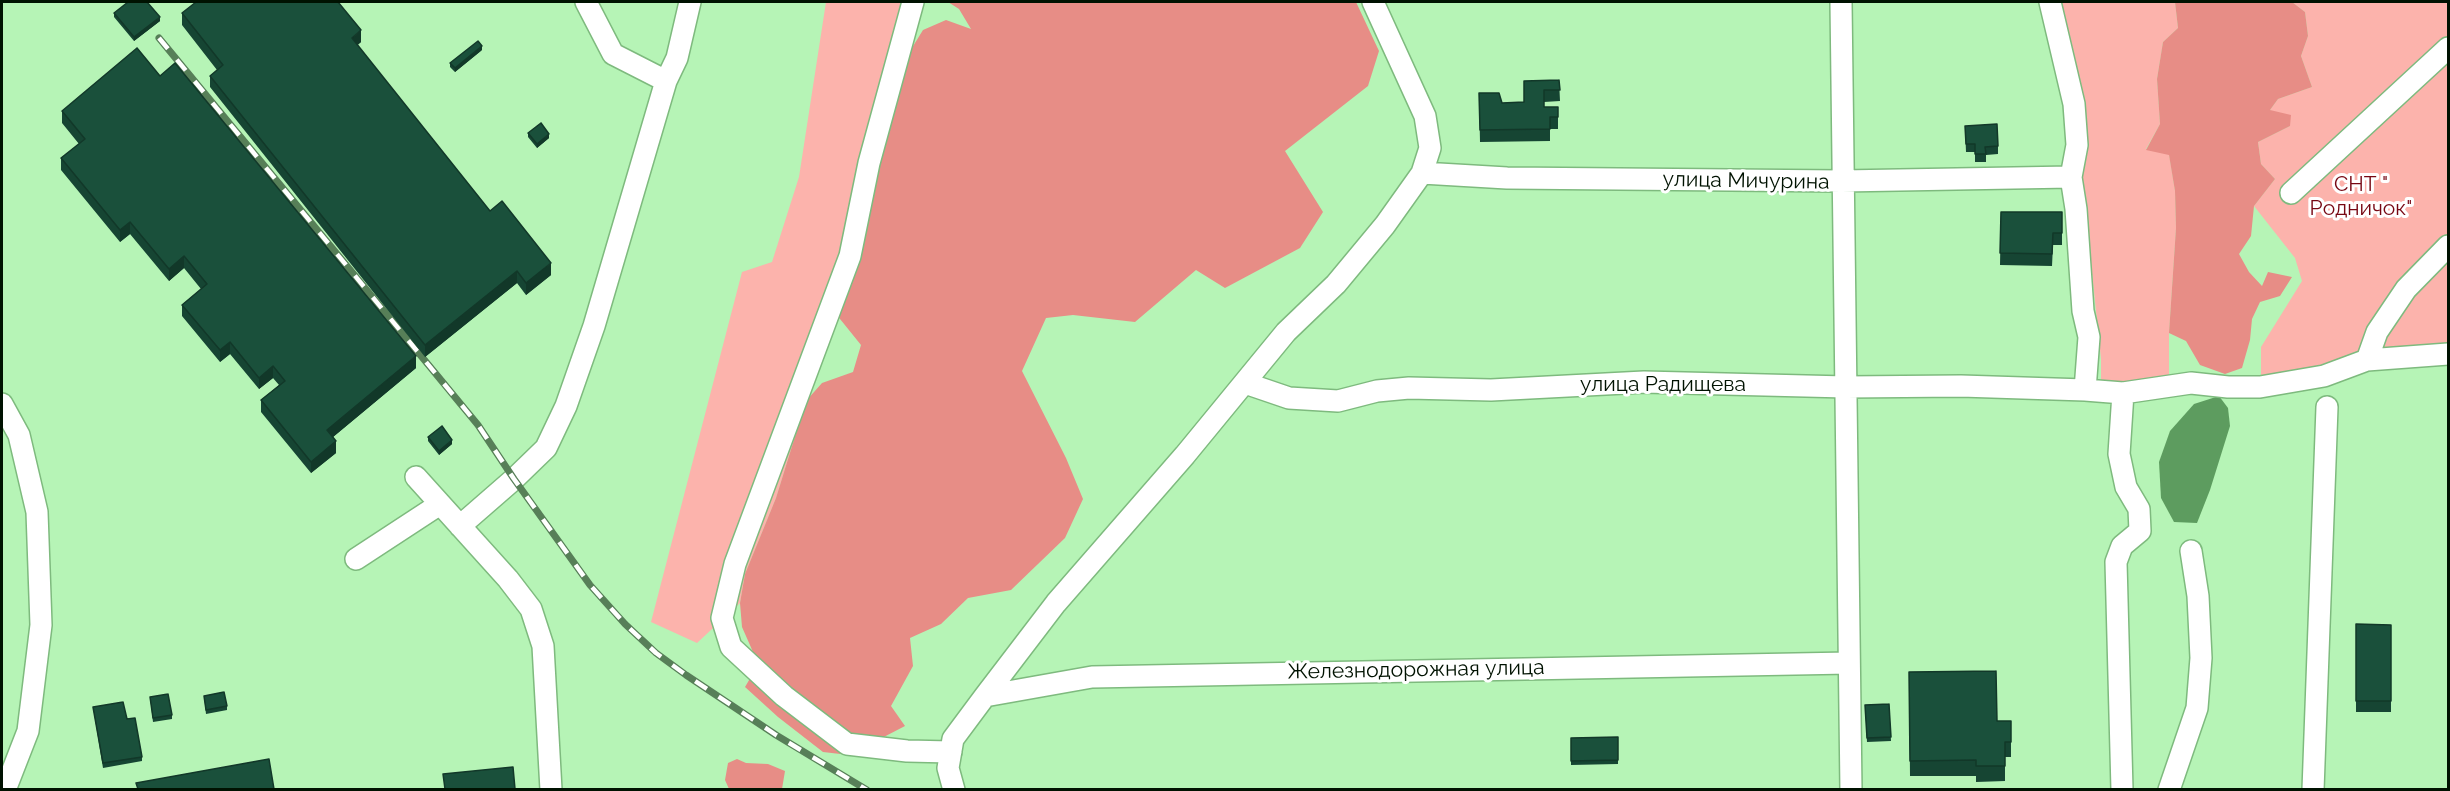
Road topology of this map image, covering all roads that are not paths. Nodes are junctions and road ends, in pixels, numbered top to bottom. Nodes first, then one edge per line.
1 (586, 2) edge
2 (690, 2) edge
3 (914, 2) edge
4 (1372, 2) edge
5 (1841, 2) edge
6 (2050, 2) edge
7 (2448, 48) edge
8 (666, 81) junction
9 (1422, 173) junction
10 (2071, 177) junction
11 (1842, 182) junction
12 (2290, 193) dead end
13 (2448, 246) edge
14 (2448, 354) edge
15 (2367, 360) junction
16 (1245, 383) junction
17 (1846, 387) junction
18 (2085, 390) junction
19 (2123, 393) junction
20 (2, 404) edge
21 (2327, 407) dead end
22 (416, 477) dead end
23 (440, 504) junction
24 (460, 526) junction
25 (2191, 550) dead end
26 (356, 559) dead end
27 (1849, 663) junction
28 (985, 696) junction
29 (951, 752) junction
30 (5, 789) edge
31 (551, 789) edge
32 (954, 789) edge
33 (1851, 789) edge
34 (2122, 789) edge
35 (2169, 789) edge
36 (2313, 789) edge

1 - 8 street
2 - 8 street
3 - 29 street
4 - 9 street
5 - 11 street
6 - 10 street
7 - 12 street
8 - 24 street
9 - 11 street, улица Мичурина
9 - 16 street
10 - 11 street, улица Мичурина
10 - 18 street
11 - 17 street
13 - 15 street
14 - 15 street
15 - 19 street, улица Радищева
16 - 17 street, улица Радищева
16 - 28 street
17 - 18 street, улица Радищева
17 - 27 street
18 - 19 street, улица Радищева
19 - 34 street
20 - 30 street
21 - 36 street
22 - 23 street
23 - 24 street
23 - 26 street
24 - 31 street
25 - 35 street
27 - 28 street, Железнодорожная улица
27 - 33 street
28 - 29 street
29 - 32 street

